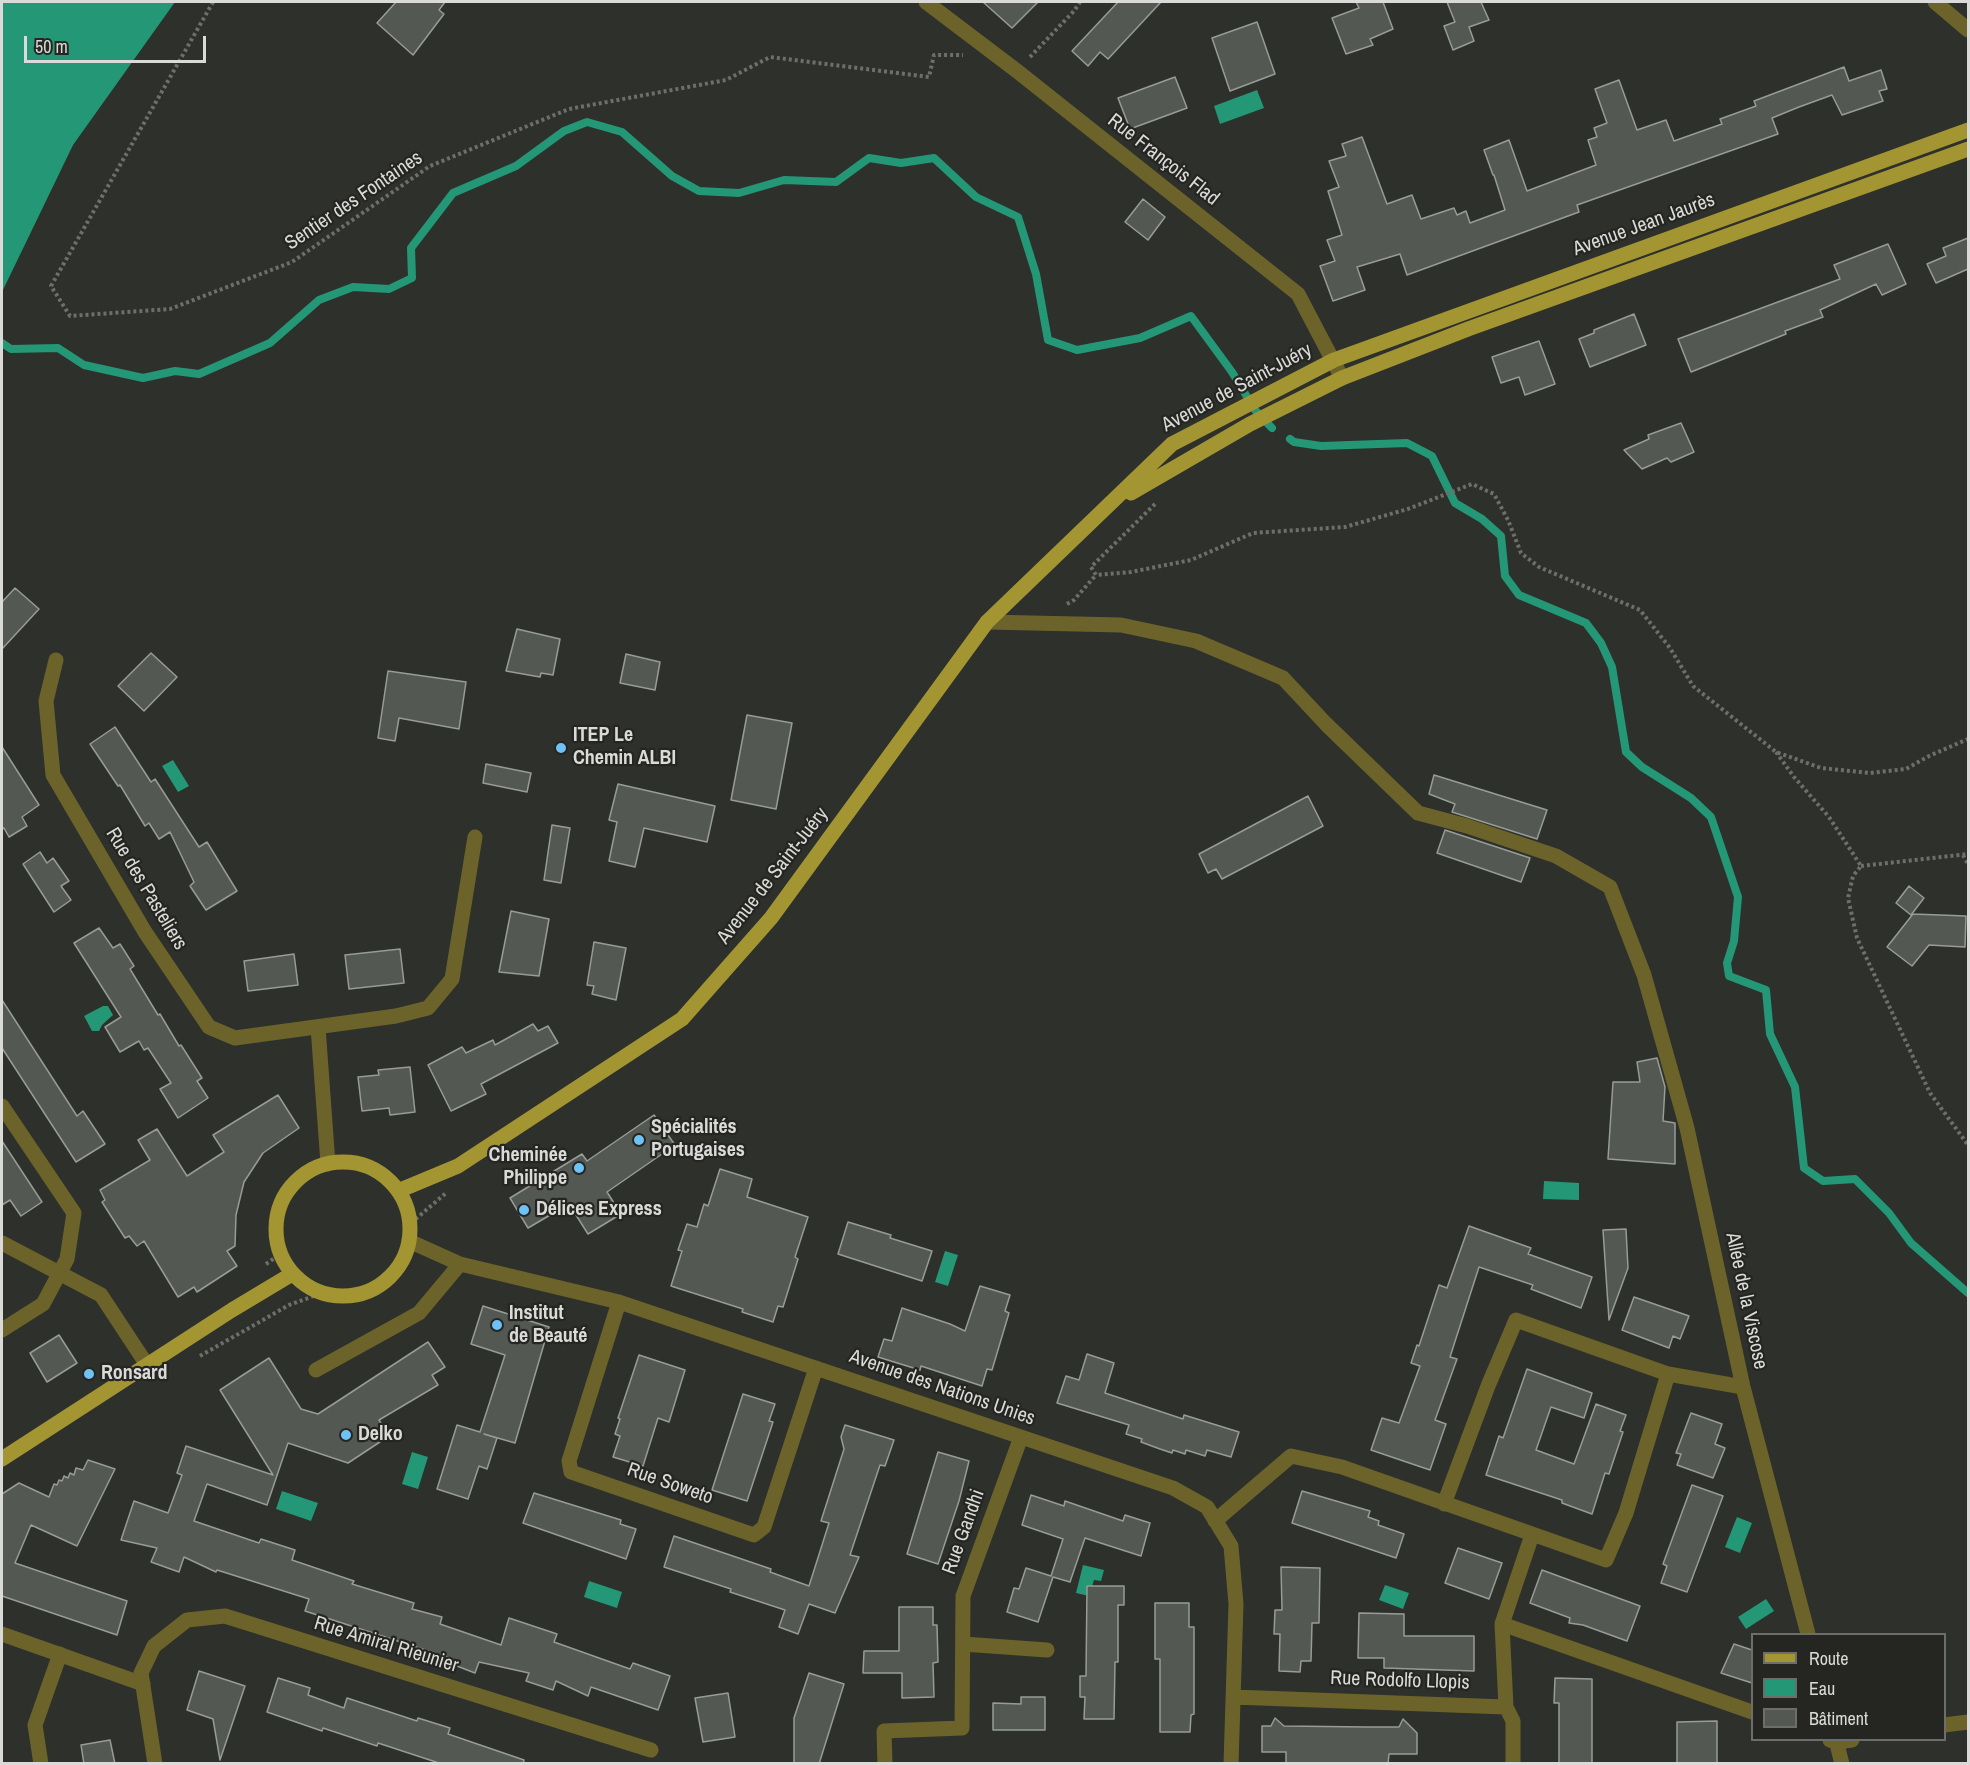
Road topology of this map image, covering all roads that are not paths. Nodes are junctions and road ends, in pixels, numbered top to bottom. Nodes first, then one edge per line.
1 (926, 2) edge
2 (1935, 2) edge
3 (1968, 30) edge
4 (1968, 130) edge
5 (1968, 149) edge
6 (1334, 360) junction
7 (1342, 378) junction
8 (1110, 505) junction
9 (987, 622) junction
10 (56, 660) dead end
11 (476, 837) dead end
12 (318, 1027) junction
13 (2, 1106) edge
14 (328, 1164) junction
15 (398, 1191) junction
16 (409, 1241) junction
17 (2, 1243) edge
18 (460, 1263) junction
19 (58, 1274) junction
20 (292, 1274) junction
21 (619, 1302) junction
22 (2, 1329) edge
23 (147, 1365) junction
24 (816, 1368) junction
25 (316, 1370) dead end
26 (1668, 1374) junction
27 (1743, 1387) junction
28 (1021, 1437) junction
29 (2, 1459) edge
30 (1444, 1503) junction
31 (1215, 1521) junction
32 (1532, 1535) junction
33 (1502, 1624) junction
34 (1807, 1633) edge
35 (2, 1634) edge
36 (963, 1644) junction
37 (1047, 1650) dead end
38 (60, 1654) junction
39 (143, 1684) junction
40 (1233, 1697) junction
41 (1506, 1707) junction
42 (1751, 1712) edge
43 (1968, 1722) edge
44 (1946, 1725) edge
45 (1839, 1741) edge
46 (651, 1750) dead end
47 (41, 1764) edge
48 (154, 1764) edge
49 (885, 1764) edge
50 (1231, 1764) edge
51 (1513, 1764) edge
52 (1842, 1764) edge

1 - 6 street, Rue François Flad
2 - 3 street
4 - 6 main road, Avenue Jean Jaurès
5 - 7 main road, Avenue Jean Jaurès
6 - 7 street, Rue François Flad
6 - 8 main road, Avenue de Saint-Juéry
7 - 8 main road, Avenue de Saint-Juéry
8 - 9 main road, Avenue de Saint-Juéry
9 - 15 main road, Avenue de Saint-Juéry
9 - 27 street, Allée de la Viscose
10 - 12 street, Rue des Pasteliers
11 - 12 street, Rue des Pasteliers
12 - 14 street
13 - 19 street
14 - 15 main road
14 - 20 main road
15 - 16 main road
16 - 18 street, Avenue des Nations Unies
16 - 20 main road
17 - 19 street
18 - 21 street, Avenue des Nations Unies
18 - 25 street
19 - 22 street
19 - 23 street
20 - 23 main road
21 - 24 street, Avenue des Nations Unies
21 - 24 street, Rue Soweto
23 - 29 main road
24 - 28 street, Avenue des Nations Unies
26 - 27 street
26 - 30 street
26 - 32 street
27 - 34 street, Allée de la Viscose
28 - 31 street, Avenue des Nations Unies
28 - 36 street, Rue Gandhi
30 - 31 street
30 - 32 street
31 - 40 street, Avenue des Nations Unies
32 - 33 street
33 - 41 street
33 - 42 street
35 - 38 street
36 - 37 street
36 - 49 street, Rue Gandhi
38 - 39 street
38 - 47 street
39 - 46 street, Rue Amiral Rieunier
39 - 48 street, Rue Amiral Rieunier
40 - 41 street, Rue Rodolfo Llopis
40 - 50 street, Avenue des Nations Unies
41 - 51 street
43 - 44 street
45 - 52 street

